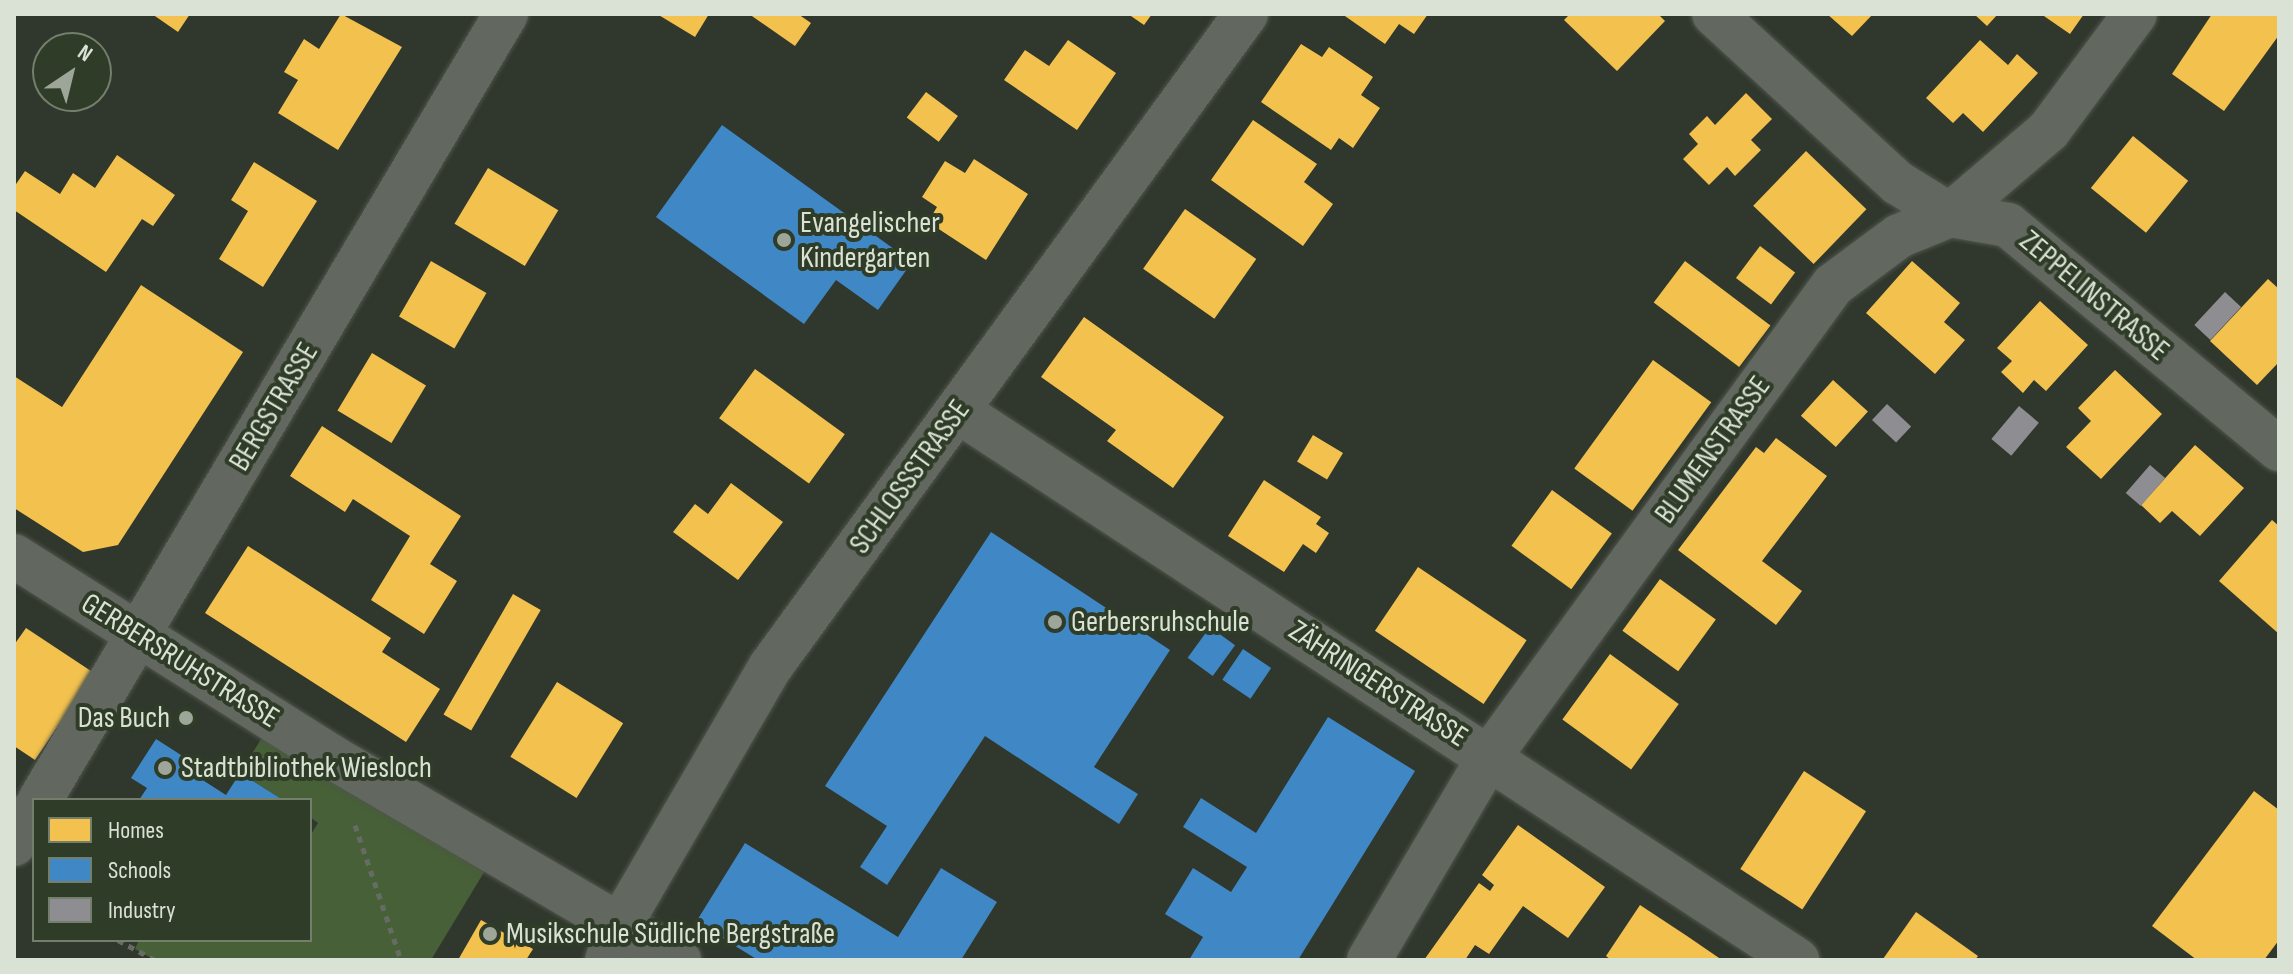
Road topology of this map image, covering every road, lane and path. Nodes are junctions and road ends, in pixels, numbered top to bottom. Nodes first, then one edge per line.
1 (506, 14) edge
2 (1246, 14) edge
3 (1714, 14) edge
4 (2135, 14) edge
5 (1950, 215) junction
6 (958, 411) junction
7 (2279, 449) edge
8 (14, 556) edge
9 (137, 634) junction
10 (332, 757) junction
11 (1489, 757) junction
12 (41, 798) edge
13 (32, 813) edge
14 (14, 844) edge
15 (122, 942) edge
16 (614, 942) edge
17 (155, 960) edge
18 (401, 960) edge
19 (679, 960) edge
20 (1369, 960) edge
21 (1797, 960) edge

1 - 9 street, BERGSTRASSE
2 - 6 street, SCHLOSSSTRASSE
3 - 5 street, ZEPPELINSTRASSE
4 - 5 street, BLUMENSTRASSE
5 - 7 street, ZEPPELINSTRASSE
5 - 11 street, BLUMENSTRASSE
6 - 11 street, ZÄHRINGERSTRASSE
6 - 16 street, SCHLOSSSTRASSE
8 - 9 street, GERBERSRUHSTRASSE
9 - 10 street, GERBERSRUHSTRASSE
9 - 12 street, BERGSTRASSE
10 - 16 street, GERBERSRUHSTRASSE
10 - 18 path
11 - 20 street, BLUMENSTRASSE
11 - 21 street, ZÄHRINGERSTRASSE
13 - 14 street
15 - 17 path
16 - 19 street, GERBERSRUHSTRASSE

